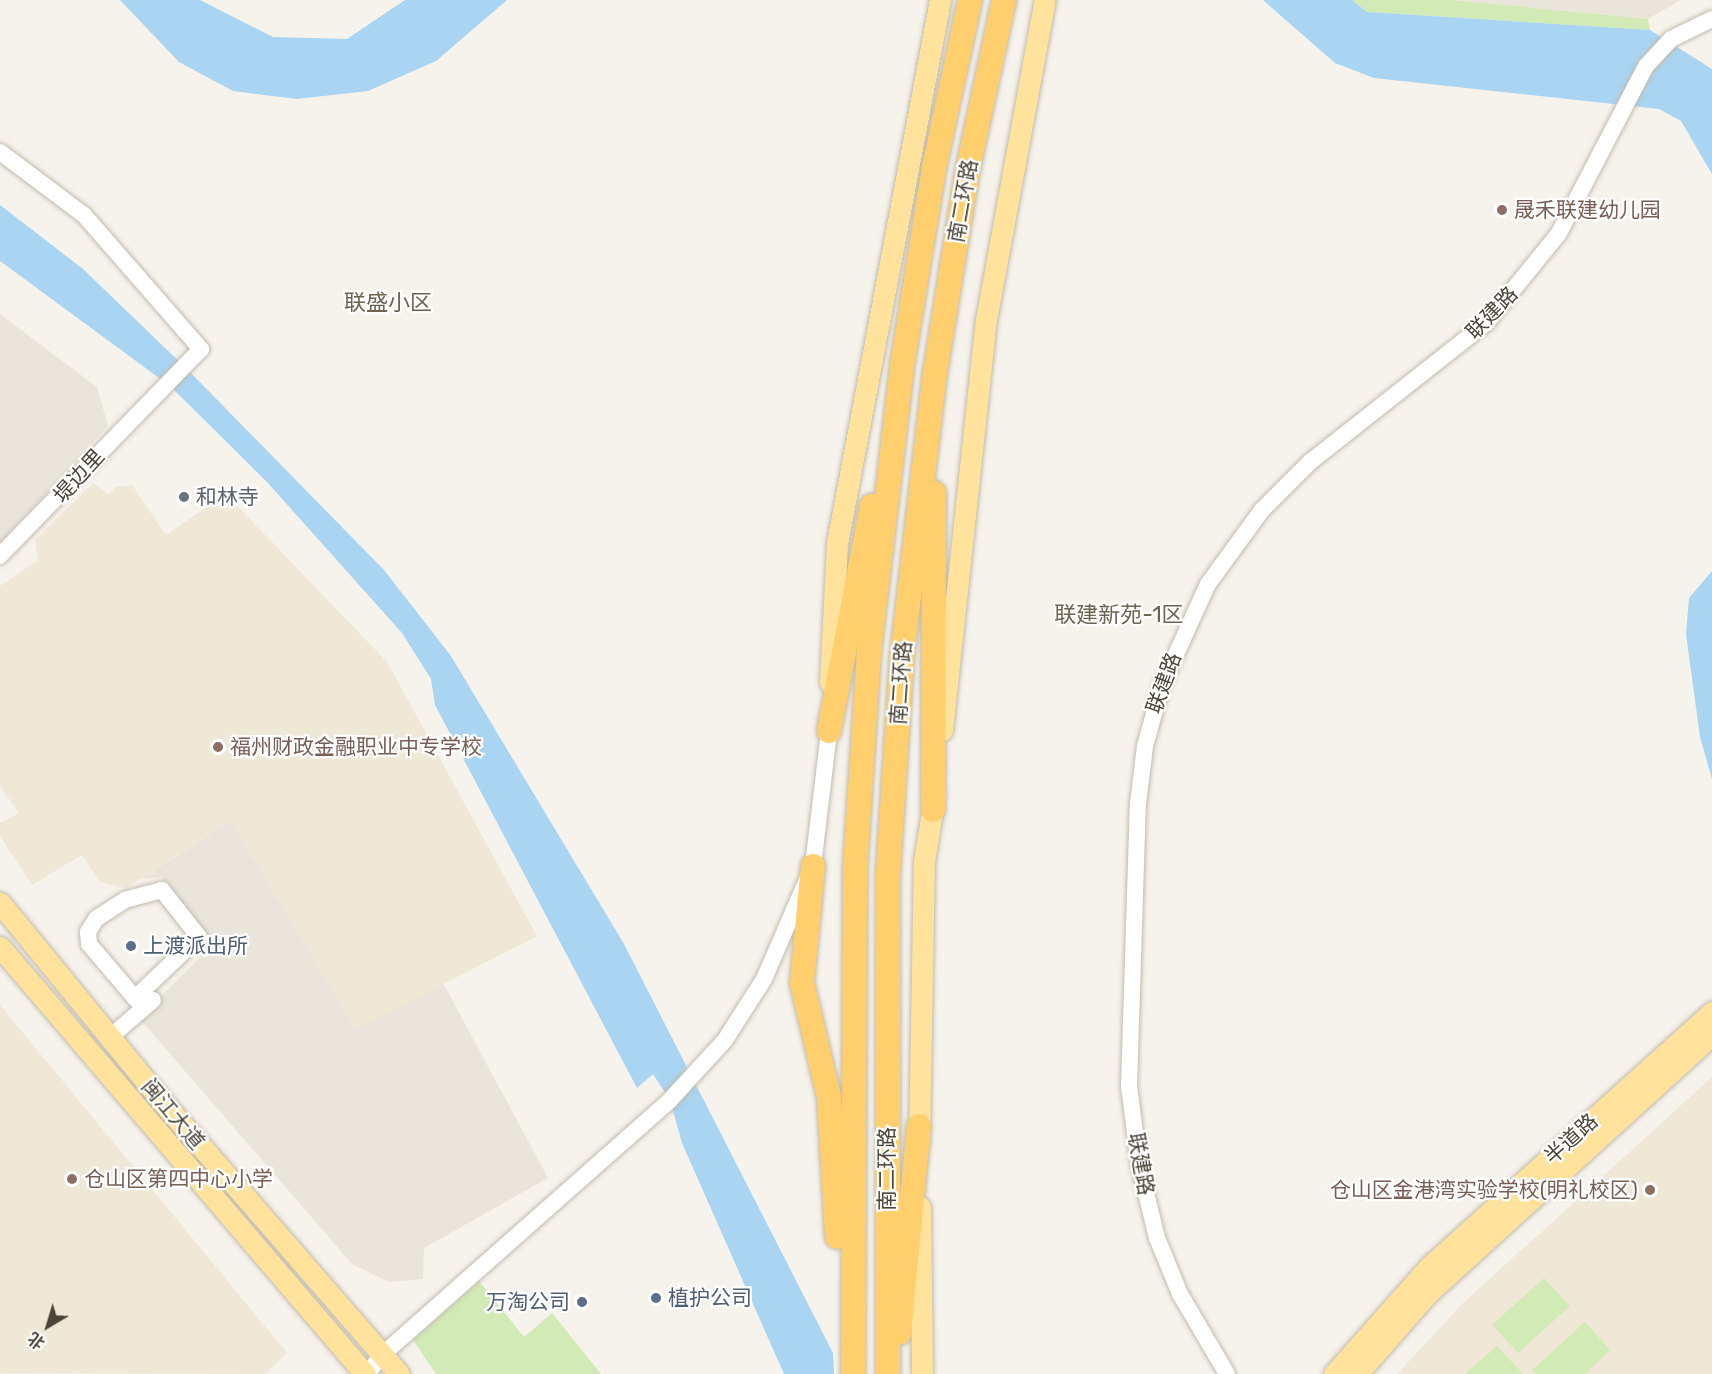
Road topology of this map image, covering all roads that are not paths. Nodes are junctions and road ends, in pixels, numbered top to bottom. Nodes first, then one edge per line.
1 (940, 0) edge
2 (970, 0) edge
3 (1004, 0) edge
4 (1046, 0) edge
5 (1712, 19) edge
6 (0, 152) edge
7 (902, 366) junction
8 (935, 373) junction
9 (0, 556) edge
10 (829, 731) junction
11 (933, 810) junction
12 (813, 866) junction
13 (0, 903) edge
14 (0, 947) edge
15 (144, 1002) junction
16 (1712, 1012) edge
17 (1712, 1035) edge
18 (109, 1038) junction
19 (919, 1126) junction
20 (382, 1354) junction
21 (366, 1374) edge
22 (399, 1374) edge
23 (852, 1374) edge
24 (890, 1374) edge
25 (922, 1374) edge
26 (1227, 1374) edge
27 (1334, 1374) edge
28 (1357, 1374) edge

1 - 10 main road
2 - 7 highway, 南二环路
3 - 8 highway, 南二环路
4 - 11 main road
5 - 26 street, 联建路
6 - 9 street, 堤边里
7 - 10 highway
7 - 23 highway, 南二环路
8 - 11 highway
8 - 24 highway, 南二环路
10 - 12 street
11 - 19 main road
12 - 20 street
12 - 23 highway
13 - 18 main road, 闽江大道
14 - 21 main road, 闽江大道
15 - 15 street
15 - 18 street
16 - 27 main road, 半道路
17 - 28 main road, 半道路
18 - 20 main road, 闽江大道
19 - 24 highway
19 - 25 main road
20 - 21 street
20 - 22 main road, 闽江大道

